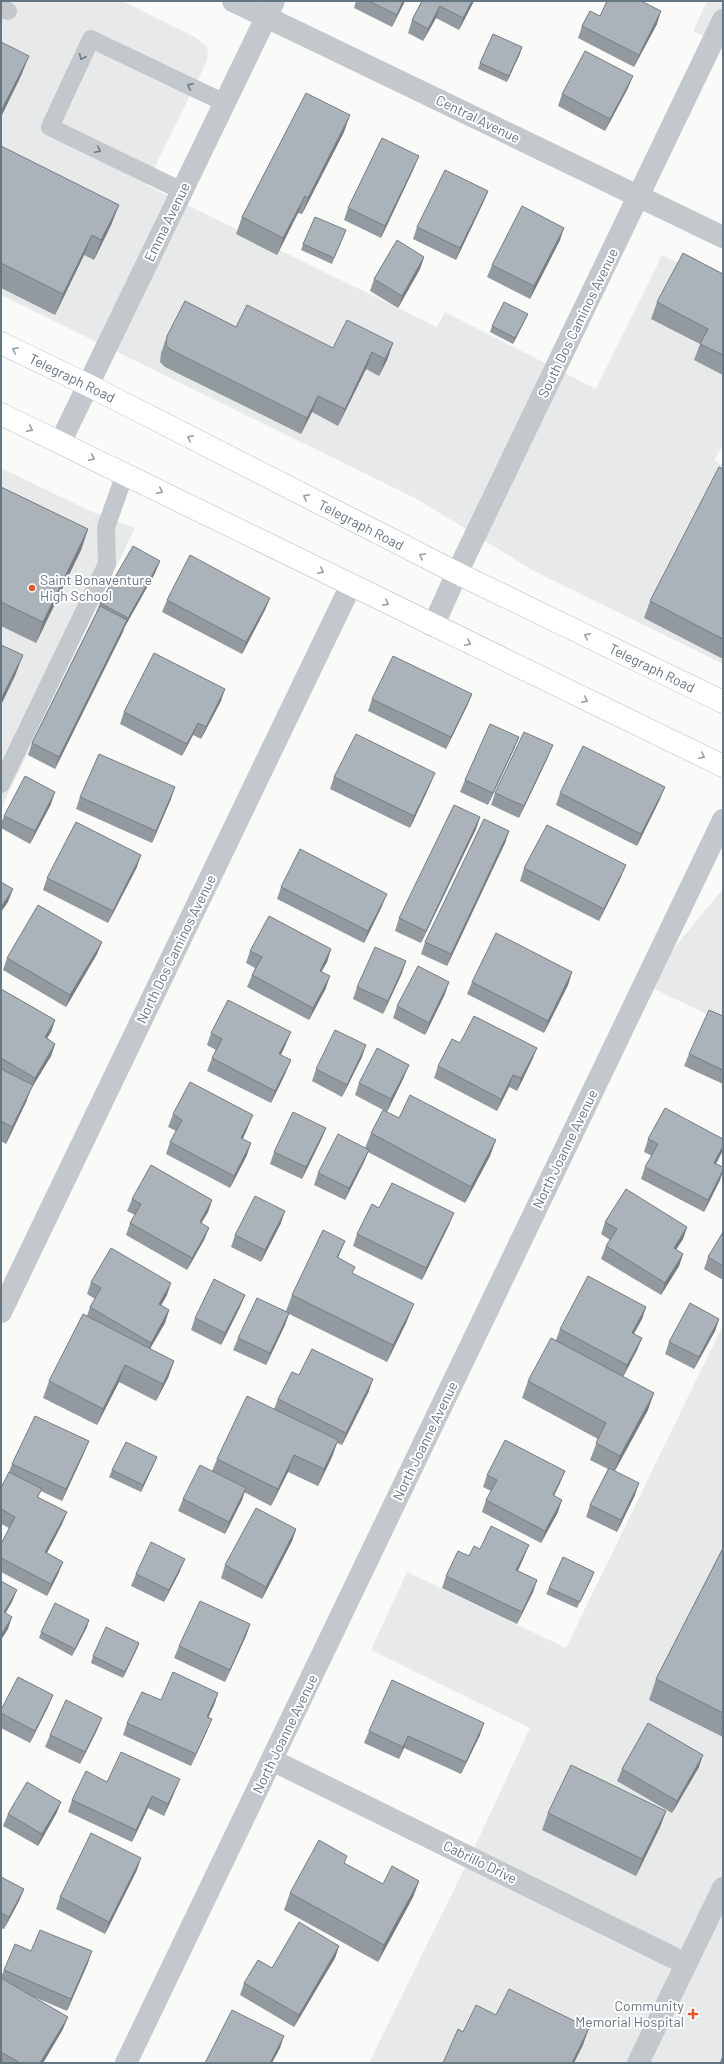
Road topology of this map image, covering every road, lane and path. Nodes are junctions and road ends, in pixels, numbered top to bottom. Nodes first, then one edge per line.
1 (233, 1) edge
2 (270, 9) edge
3 (722, 24) edge
4 (225, 103) junction
5 (182, 191) junction
6 (639, 196) junction
7 (723, 237) edge
8 (1, 343) edge
9 (88, 386) junction
10 (1, 414) edge
11 (60, 443) junction
12 (125, 474) junction
13 (457, 573) junction
14 (351, 586) junction
15 (433, 626) junction
16 (723, 702) edge
17 (723, 766) edge
18 (1, 784) edge
19 (723, 820) edge
20 (1, 1312) edge
21 (272, 1760) junction
22 (723, 1888) edge
23 (686, 1964) junction
24 (126, 2063) edge
25 (638, 2063) edge

1 - 2 street, Central Avenue
2 - 4 street, Emma Avenue
2 - 6 street, Central Avenue
3 - 6 street, South Dos Caminos Avenue
4 - 5 street, Emma Avenue
4 -> 5 lane
5 - 9 street, Emma Avenue
6 - 7 street, Central Avenue
6 - 13 street, South Dos Caminos Avenue
9 -> 8 main road, Telegraph Road
9 - 11 street, Emma Avenue
13 -> 9 main road, Telegraph Road
10 -> 11 main road
11 -> 12 main road
12 -> 14 main road
12 - 18 lane
13 - 15 street, South Dos Caminos Avenue
16 -> 13 main road, Telegraph Road
14 -> 15 main road
14 - 20 street, North Dos Caminos Avenue
15 -> 17 main road
19 - 21 street, North Joanne Avenue
21 - 23 street, Cabrillo Drive
21 - 24 street, North Joanne Avenue
22 - 23 street
23 - 25 street

